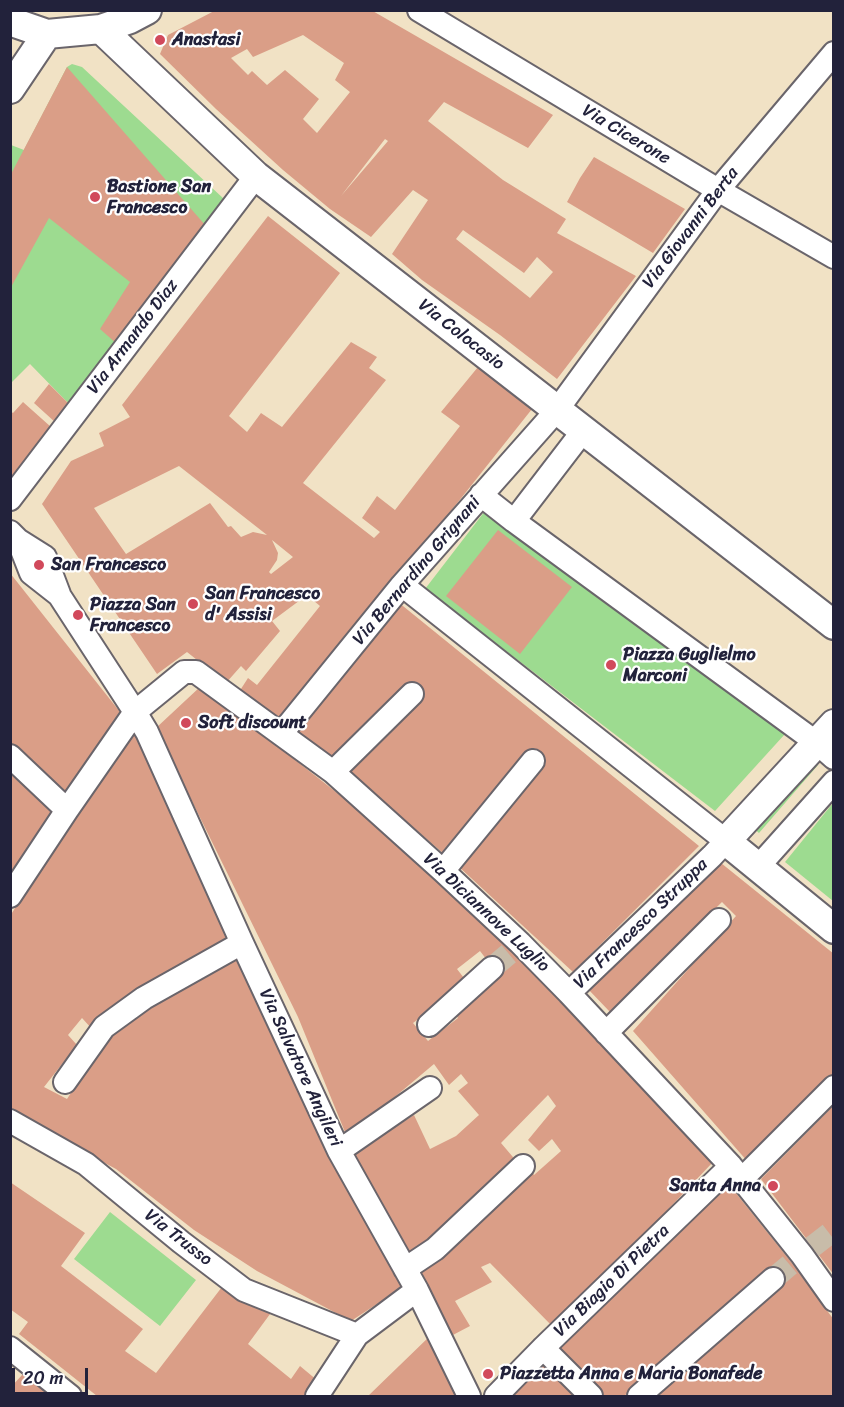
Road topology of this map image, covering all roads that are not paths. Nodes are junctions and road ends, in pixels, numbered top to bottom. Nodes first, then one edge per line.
1 (147, 10) edge
2 (419, 10) edge
3 (10, 20) edge
4 (101, 29) junction
5 (47, 34) junction
6 (834, 53) edge
7 (10, 89) edge
8 (256, 176) junction
9 (718, 190) junction
10 (834, 257) edge
11 (557, 410) junction
12 (583, 431) junction
13 (481, 495) junction
14 (10, 499) edge
15 (514, 520) junction
16 (14, 536) edge
17 (402, 585) junction
18 (834, 625) edge
19 (412, 694) dead end
20 (137, 722) junction
21 (281, 734) junction
22 (829, 738) edge
23 (10, 756) edge
24 (533, 760) dead end
25 (333, 772) junction
26 (834, 782) edge
27 (67, 810) junction
28 (719, 849) junction
29 (758, 868) junction
30 (443, 871) junction
31 (10, 896) edge
32 (719, 920) dead end
33 (834, 928) edge
34 (242, 943) junction
35 (492, 968) tunnel mouth
36 (569, 993) junction
37 (429, 1025) dead end
38 (606, 1033) junction
39 (65, 1082) dead end
40 (834, 1087) edge
41 (430, 1088) dead end
42 (10, 1121) edge
43 (339, 1151) junction
44 (523, 1167) dead end
45 (736, 1173) junction
46 (405, 1269) junction
47 (772, 1279) tunnel mouth
48 (417, 1290) junction
49 (834, 1300) edge
50 (357, 1335) junction
51 (10, 1348) edge
52 (543, 1348) junction
53 (70, 1396) edge
54 (317, 1396) edge
55 (469, 1396) edge
56 (496, 1396) edge
57 (591, 1396) edge
58 (639, 1396) edge

1 - 4 street
2 - 9 street, Via Cicerone
3 - 5 street
4 - 5 street
4 - 8 street, Via Colocasio
5 - 7 street
6 - 9 street, Via Giovanni Berta
8 - 11 street, Via Colocasio
8 - 14 street, Via Armando Diaz
9 - 10 street, Via Cicerone
9 - 11 street, Via Giovanni Berta
11 - 12 street, Via Colocasio
11 - 13 street, Via Bernardino Grignani
12 - 15 street
12 - 18 street, Via Colocasio
13 - 15 street
13 - 17 street, Via Bernardino Grignani
15 - 22 street
16 - 20 street
17 - 21 street, Via Bernardino Grignani
17 - 28 street
19 - 25 street
20 - 21 street, Via Diciannove Luglio
20 - 27 street
20 - 34 street, Via Salvatore Angileri
21 - 25 street, Via Diciannove Luglio
22 - 28 street
23 - 27 street
24 - 30 street
25 - 30 street, Via Diciannove Luglio
26 - 29 street
27 - 31 street
28 - 29 street
28 - 36 street, Via Francesco Struppa
29 - 33 street
30 - 36 street, Via Diciannove Luglio
32 - 38 street
34 - 39 street
34 - 43 street, Via Salvatore Angileri
35 - 37 street
36 - 38 street, Via Diciannove Luglio
38 - 45 street, Via Diciannove Luglio
40 - 45 street, Via Biagio Di Pietra
41 - 43 street
42 - 50 street, Via Trusso
43 - 46 street, Via Salvatore Angileri
44 - 46 street
45 - 49 street, Via Diciannove Luglio
45 - 52 street, Via Biagio Di Pietra
46 - 48 street, Via Salvatore Angileri
47 - 58 street
48 - 50 street
48 - 55 street, Via Salvatore Angileri
50 - 54 street
51 - 53 street
52 - 56 street, Via Biagio Di Pietra
52 - 57 street

